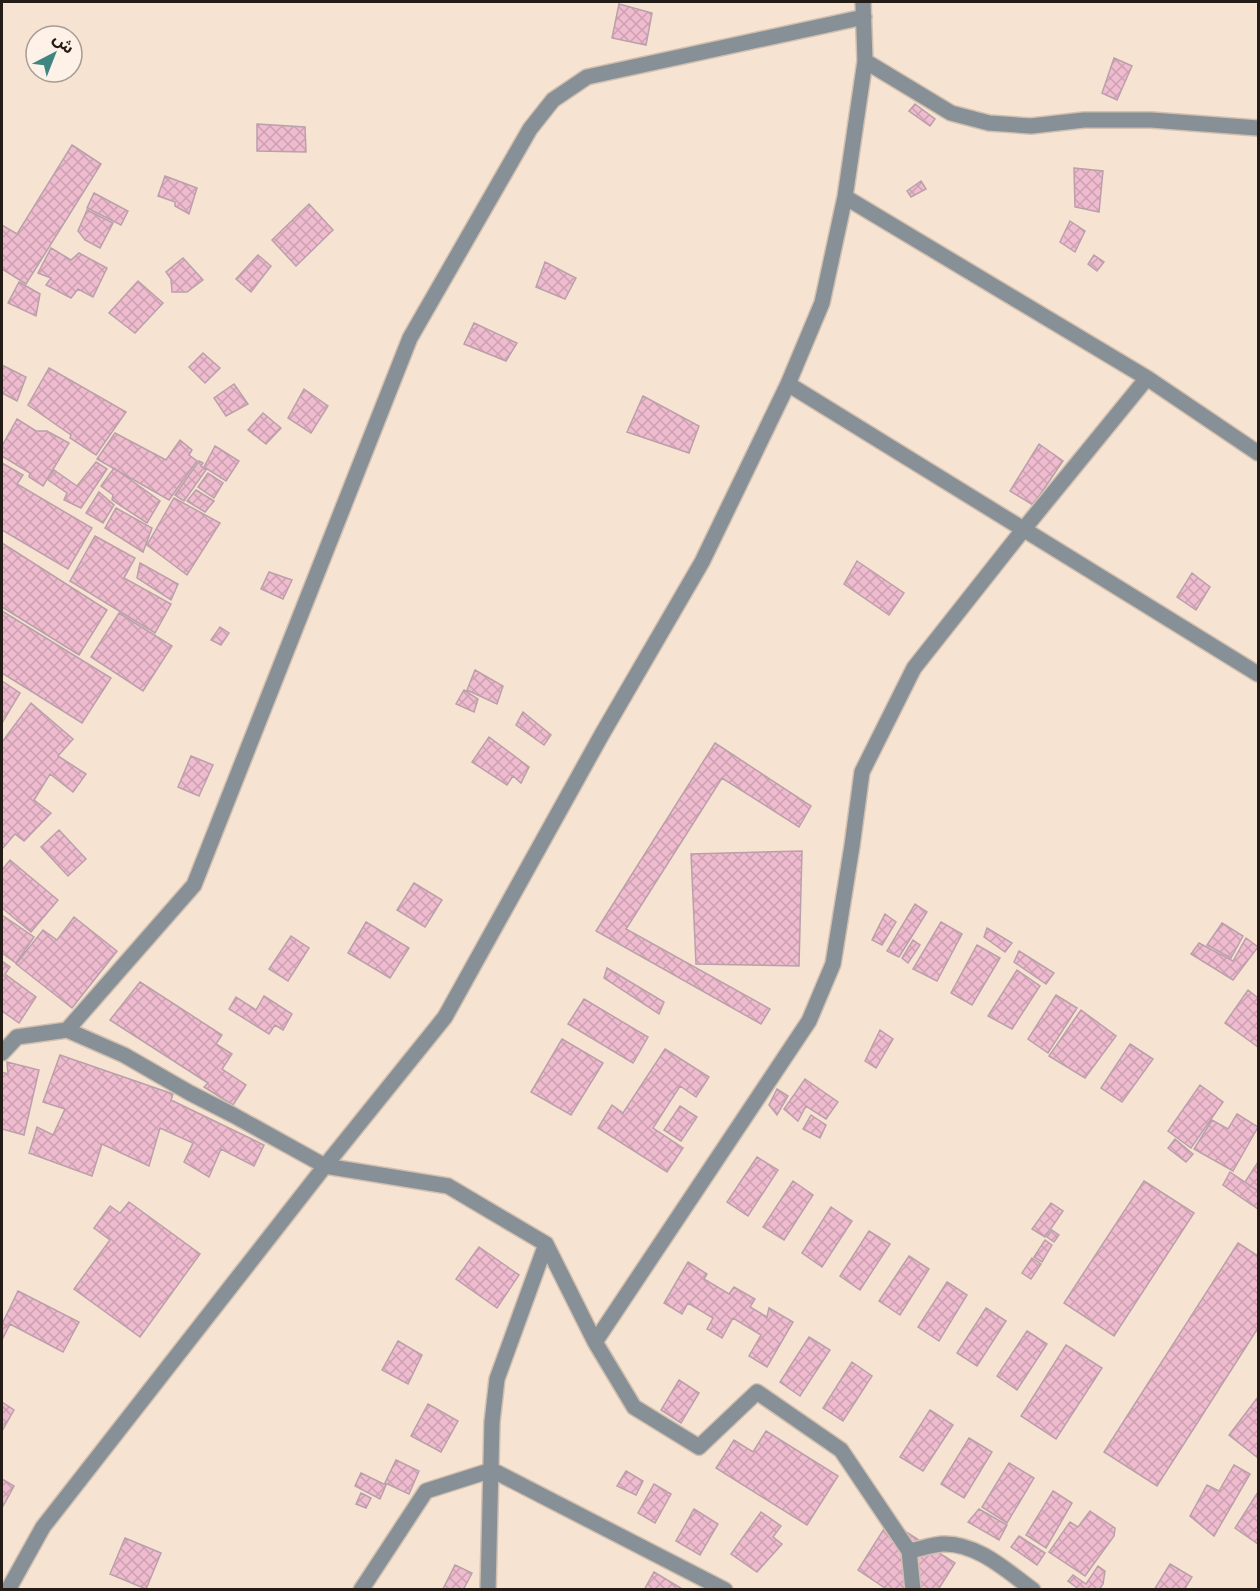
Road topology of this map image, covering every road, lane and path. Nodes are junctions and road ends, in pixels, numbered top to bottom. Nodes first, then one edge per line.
1 (864, 9) edge
2 (865, 61) junction
3 (1258, 128) edge
4 (845, 197) junction
5 (1147, 378) junction
6 (788, 384) junction
7 (1258, 453) edge
8 (1023, 530) junction
9 (1258, 674) edge
10 (67, 1030) junction
11 (2, 1053) edge
12 (324, 1166) junction
13 (546, 1244) junction
14 (595, 1342) junction
15 (492, 1470) junction
16 (909, 1551) junction
17 (8, 1590) edge
18 (361, 1590) edge
19 (488, 1590) edge
20 (724, 1590) edge
21 (912, 1590) edge
22 (1033, 1590) edge

1 - 2 street
1 - 10 street
2 - 3 street
2 - 4 street
4 - 5 street
4 - 6 street
5 - 7 street
5 - 8 street
6 - 8 street
6 - 12 street
8 - 9 street
8 - 14 street
10 - 11 street
10 - 12 street
12 - 13 street
12 - 17 street
13 - 14 street
13 - 15 street
14 - 16 street
15 - 18 street
15 - 19 street
15 - 20 street
16 - 21 street
16 - 22 street

